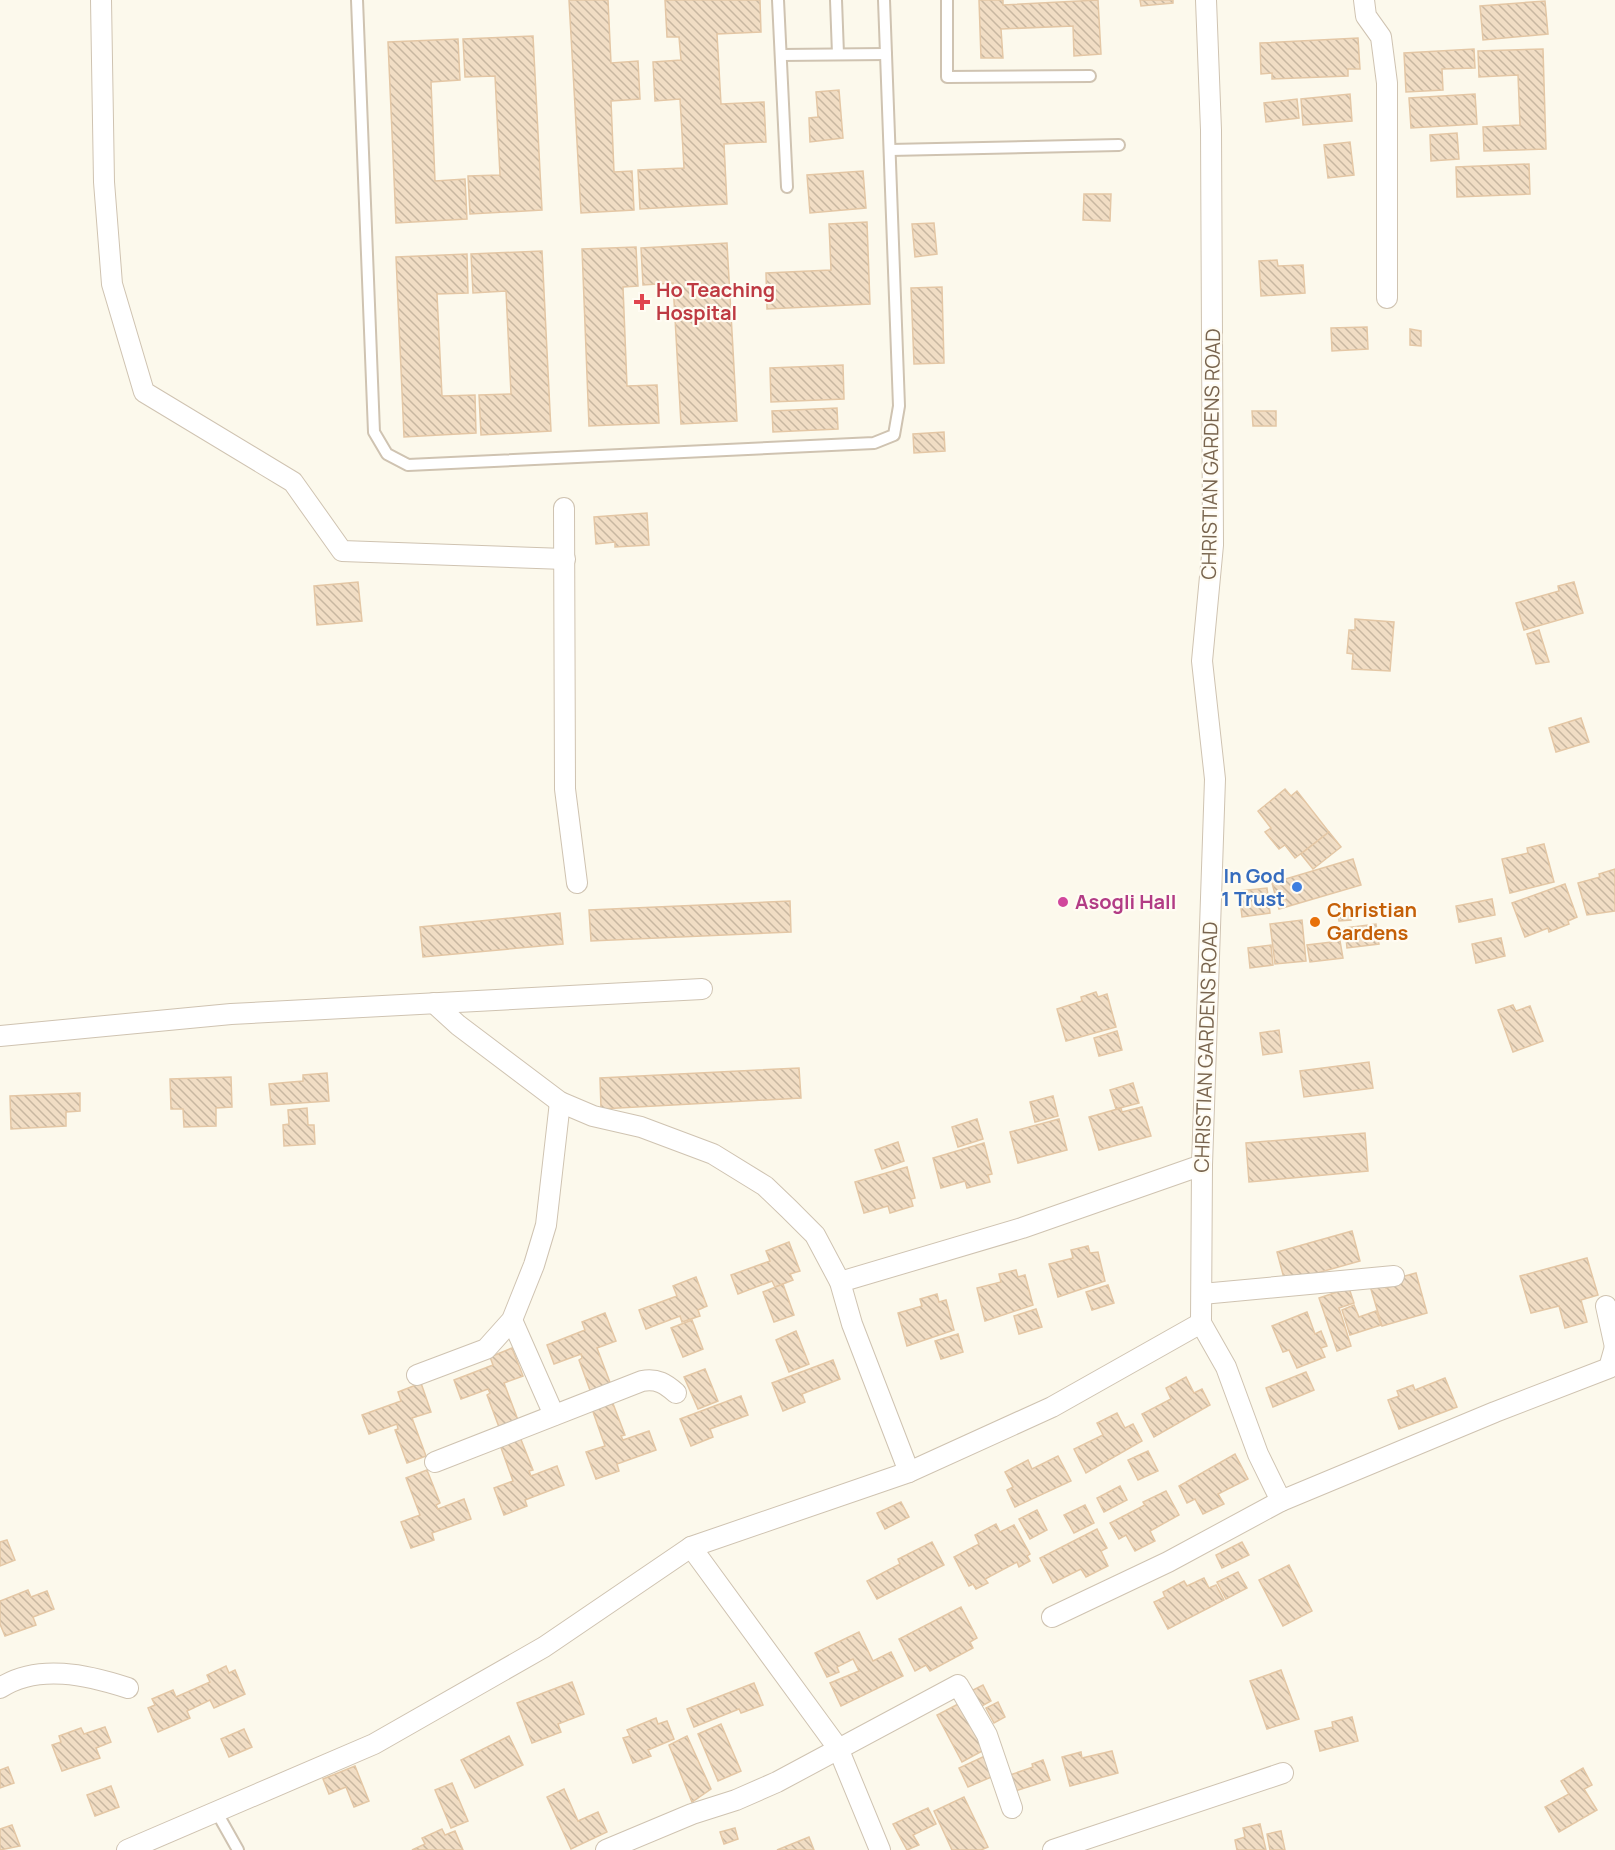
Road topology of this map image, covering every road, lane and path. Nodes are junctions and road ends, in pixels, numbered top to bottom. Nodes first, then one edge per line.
1 (101, 0) edge
2 (357, 0) edge
3 (777, 0) edge
4 (836, 0) edge
5 (884, 0) edge
6 (947, 0) edge
7 (1206, 0) edge
8 (1364, 0) edge
9 (838, 54) junction
10 (886, 54) junction
11 (781, 55) junction
12 (1090, 76) dead end
13 (1119, 145) dead end
14 (890, 150) junction
15 (787, 187) dead end
16 (1387, 298) dead end
17 (564, 508) dead end
18 (564, 560) junction
19 (577, 883) dead end
20 (702, 989) dead end
21 (435, 1003) junction
22 (0, 1036) edge
23 (560, 1102) junction
24 (1202, 1165) junction
25 (1394, 1276) dead end
26 (840, 1282) junction
27 (1202, 1294) junction
28 (1606, 1306) dead end
29 (512, 1320) junction
30 (1201, 1323) junction
31 (1615, 1347) edge
32 (417, 1375) dead end
33 (676, 1393) dead end
34 (554, 1415) junction
35 (435, 1462) dead end
36 (909, 1472) junction
37 (1281, 1501) junction
38 (691, 1547) junction
39 (1052, 1617) dead end
40 (0, 1688) edge
41 (128, 1688) dead end
42 (838, 1748) junction
43 (1283, 1773) dead end
44 (1012, 1808) dead end
45 (216, 1811) junction
46 (127, 1850) edge
47 (238, 1850) edge
48 (606, 1850) edge
49 (880, 1850) edge
50 (1053, 1850) edge

1 - 18 street
2 - 14 lane
3 - 11 lane
4 - 9 lane
5 - 10 lane
6 - 12 lane
7 - 24 street, CHRISTIAN GARDENS ROAD
8 - 16 street
9 - 10 lane
9 - 11 lane
10 - 14 lane
11 - 15 lane
13 - 14 lane
17 - 18 street
18 - 19 street
20 - 21 street
21 - 22 street
21 - 23 street
23 - 26 street
23 - 29 street
24 - 26 street
24 - 27 street, CHRISTIAN GARDENS ROAD
25 - 27 street
26 - 36 street
27 - 30 street, CHRISTIAN GARDENS ROAD
28 - 31 street
29 - 32 street
29 - 34 street
30 - 36 street
30 - 37 street
31 - 37 street
33 - 34 street
34 - 35 street
36 - 38 street
37 - 39 street
38 - 42 street
38 - 45 street
40 - 41 street
42 - 44 street
42 - 48 street
42 - 49 street
43 - 50 street
45 - 46 street
45 - 47 lane

